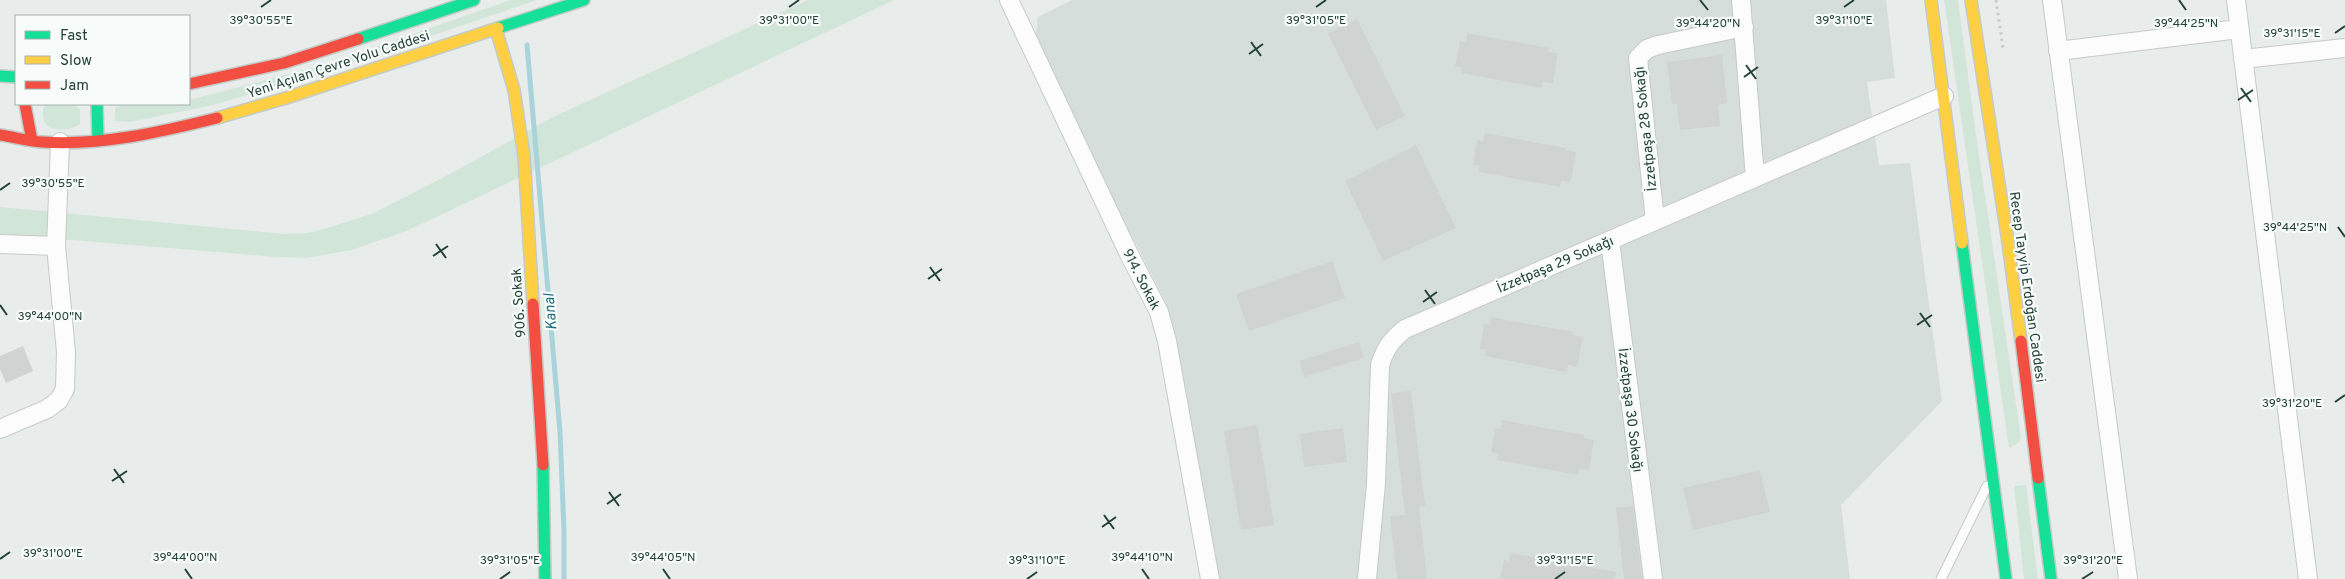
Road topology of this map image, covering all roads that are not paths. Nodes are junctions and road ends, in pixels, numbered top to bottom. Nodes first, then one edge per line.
1 (474, 0) edge
2 (584, 0) edge
3 (1009, 0) edge
4 (1741, 0) edge
5 (1931, 0) edge
6 (1971, 0) edge
7 (2052, 0) edge
8 (2236, 0) edge
9 (1744, 27) junction
10 (496, 29) junction
11 (2239, 29) junction
12 (2345, 48) edge
13 (2058, 51) junction
14 (2243, 59) junction
15 (0, 76) edge
16 (15, 77) edge
17 (190, 84) edge
18 (1944, 96) junction
19 (25, 105) edge
20 (97, 105) edge
21 (0, 135) edge
22 (98, 140) junction
23 (32, 141) junction
24 (60, 142) junction
25 (1755, 178) junction
26 (1655, 221) junction
27 (1610, 241) junction
28 (0, 244) edge
29 (56, 246) junction
30 (0, 429) edge
31 (1992, 474) junction
32 (545, 579) edge
33 (1210, 579) edge
34 (1367, 579) edge
35 (1652, 579) edge
36 (1941, 579) edge
37 (2006, 579) edge
38 (2051, 579) edge
39 (2128, 579) edge
40 (2308, 579) edge

1 - 17 main road, Yeni Açılan Çevre Yolu Caddesi
2 - 10 main road, Yeni Açılan Çevre Yolu Caddesi
3 - 33 street, 914. Sokak
4 - 9 street
5 - 18 main road
6 - 38 main road, Recep Tayyip Erdoğan Caddesi
7 - 13 street
8 - 11 street
9 - 25 street
9 - 26 street, İzzetpaşa 28 Sokağı
10 - 22 main road, Yeni Açılan Çevre Yolu Caddesi
10 - 32 main road, 906. Sokak
11 - 13 street
11 - 14 street
12 - 14 street
13 - 39 street
14 - 40 street
15 - 16 main road
18 - 25 street, İzzetpaşa 29 Sokağı
18 - 31 main road
19 - 23 main road
20 - 22 main road
21 - 23 main road, Yeni Açılan Çevre Yolu Caddesi
22 - 24 main road, Yeni Açılan Çevre Yolu Caddesi
23 - 24 main road, Yeni Açılan Çevre Yolu Caddesi
24 - 29 street
25 - 26 street, İzzetpaşa 29 Sokağı
26 - 27 street, İzzetpaşa 29 Sokağı
27 - 34 street, İzzetpaşa 29 Sokağı
27 - 35 street, İzzetpaşa 30 Sokağı
28 - 29 street
29 - 30 street
31 - 36 lane
31 - 37 main road

